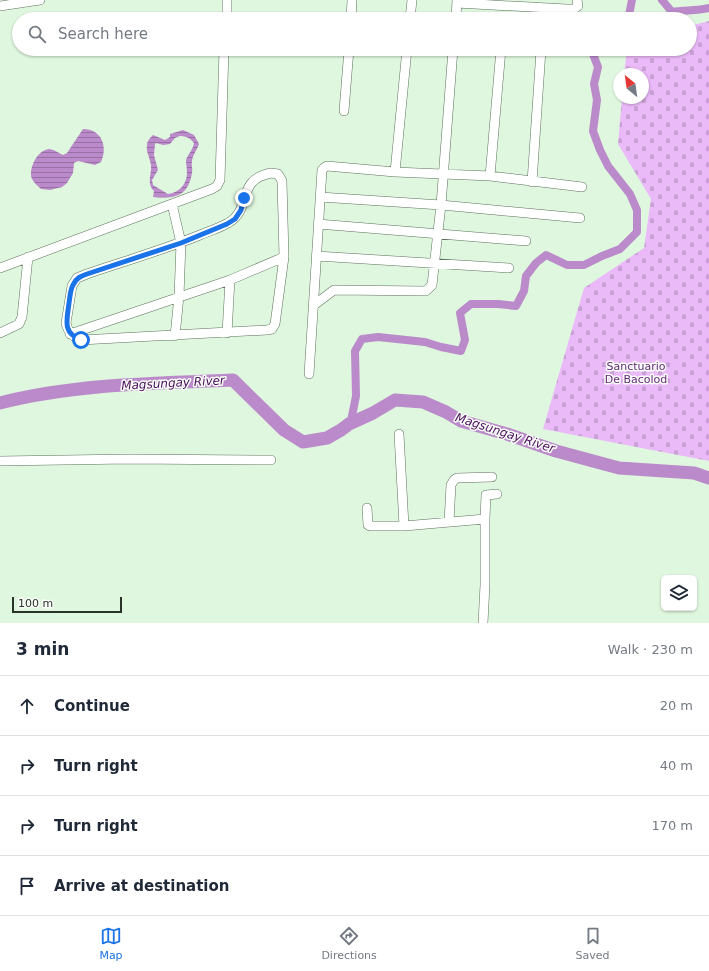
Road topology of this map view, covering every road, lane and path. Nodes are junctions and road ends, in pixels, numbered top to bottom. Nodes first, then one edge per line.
1 (40, 0) edge
2 (227, 0) edge
3 (352, 0) edge
4 (412, 0) edge
5 (577, 0) edge
6 (457, 2) edge
7 (0, 6) edge
8 (227, 12) edge
9 (351, 12) edge
10 (411, 12) edge
11 (456, 12) edge
12 (224, 56) edge
13 (348, 56) edge
14 (406, 56) edge
15 (452, 56) edge
16 (501, 56) edge
17 (541, 56) edge
18 (344, 111) dead end
19 (395, 172) junction
20 (443, 175) junction
21 (490, 176) junction
22 (532, 182) junction
23 (582, 187) dead end
24 (320, 197) junction
25 (172, 204) junction
26 (441, 205) junction
27 (580, 218) dead end
28 (318, 224) junction
29 (438, 234) junction
30 (526, 241) dead end
31 (181, 243) junction
32 (316, 256) junction
33 (28, 257) junction
34 (284, 257) junction
35 (434, 264) junction
36 (0, 268) edge
37 (508, 268) dead end
38 (230, 280) junction
39 (179, 296) junction
40 (314, 305) junction
41 (0, 333) edge
42 (227, 333) junction
43 (70, 334) junction
44 (175, 336) junction
45 (309, 374) dead end
46 (399, 434) dead end
47 (271, 460) dead end
48 (0, 461) edge
49 (492, 477) dead end
50 (497, 494) dead end
51 (367, 508) dead end
52 (485, 519) junction
53 (449, 522) junction
54 (404, 526) junction
55 (484, 623) edge

1 - 7 street
2 - 8 street
3 - 9 street
4 - 10 street
5 - 6 street
6 - 11 street
12 - 25 street
13 - 18 street
14 - 19 street
15 - 20 street
16 - 21 street
17 - 22 street
19 - 20 street
19 - 24 street
20 - 21 street
20 - 26 street
21 - 22 street
22 - 23 street
24 - 26 street
24 - 28 street
25 - 31 street
25 - 33 street
26 - 27 street
26 - 29 street
28 - 29 street
28 - 32 street
29 - 30 street
29 - 35 street
31 - 34 street
31 - 39 street
31 - 43 street
32 - 35 street
32 - 40 street
33 - 36 street
33 - 41 street
34 - 38 street
34 - 42 street
35 - 37 street
35 - 40 street
38 - 39 street
38 - 42 street
39 - 43 street
39 - 44 street
40 - 45 street
42 - 44 street
43 - 44 street
46 - 54 street
47 - 48 street
49 - 53 street
50 - 52 street
51 - 54 street
52 - 53 street
52 - 55 street
53 - 54 street

